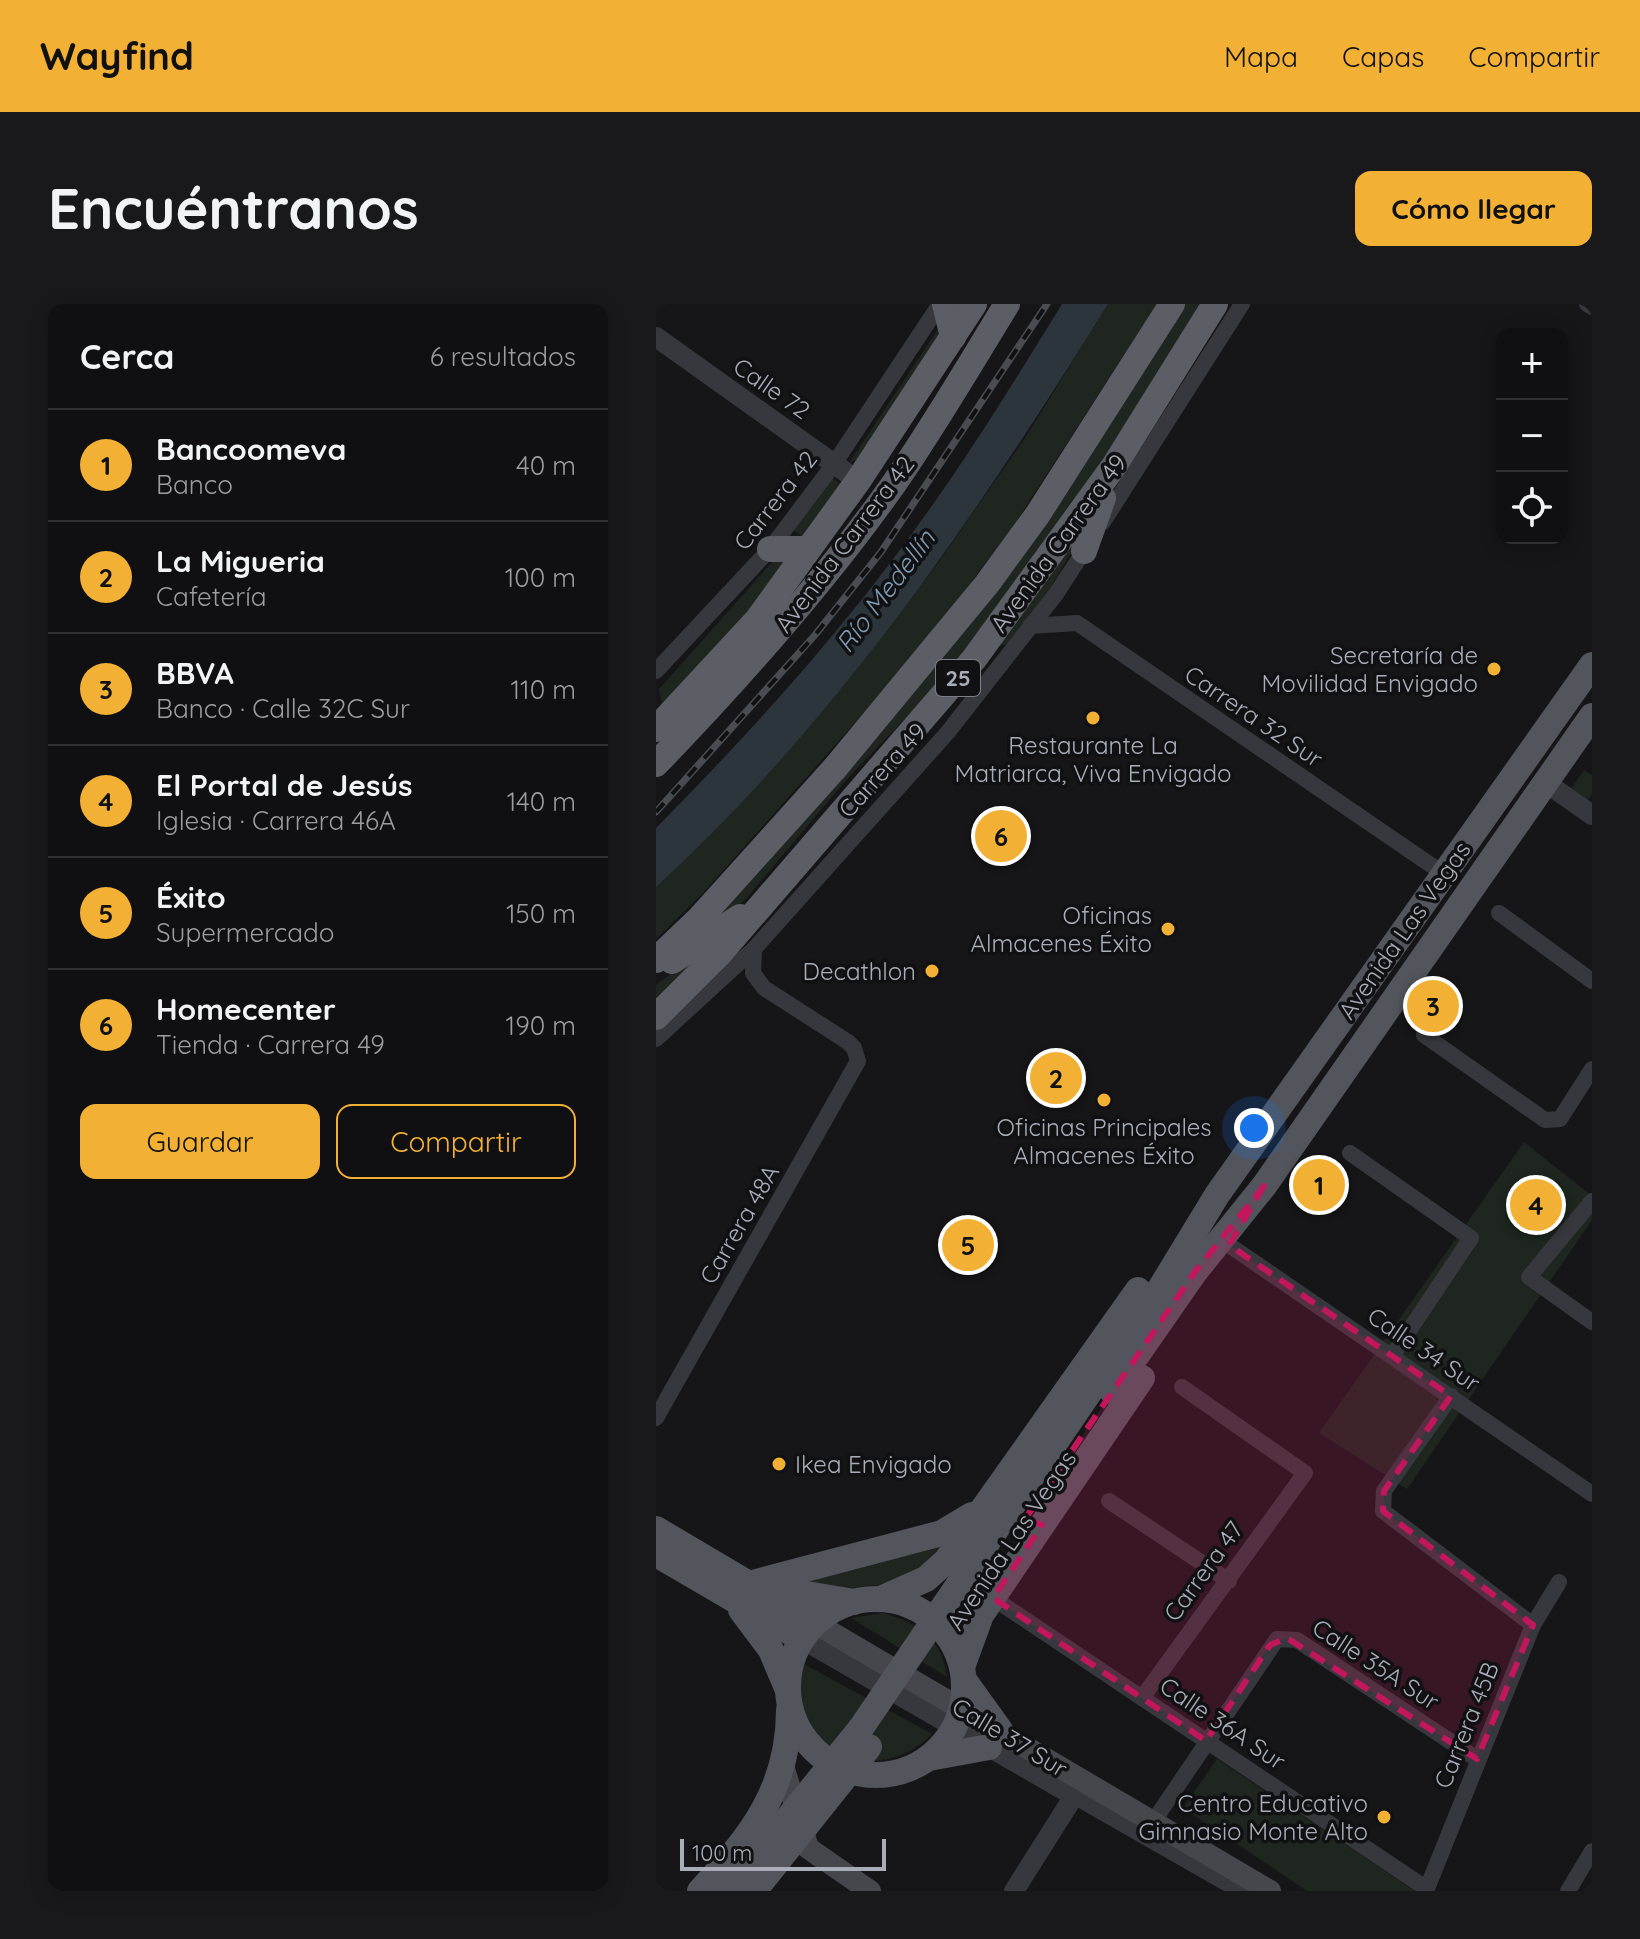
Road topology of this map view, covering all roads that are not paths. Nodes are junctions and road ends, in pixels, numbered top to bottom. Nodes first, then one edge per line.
1 (942, 304) edge
2 (974, 304) edge
3 (1007, 304) edge
4 (1172, 304) edge
5 (1215, 304) edge
6 (1242, 304) edge
7 (656, 337) edge
8 (953, 337) junction
9 (967, 369) junction
10 (834, 464) junction
11 (1114, 466) junction
12 (858, 481) junction
13 (770, 549) junction
14 (808, 549) junction
15 (1084, 551) junction
16 (758, 619) junction
17 (1030, 626) junction
18 (1592, 665) edge
19 (656, 671) edge
20 (1592, 716) edge
21 (658, 723) edge
22 (656, 764) edge
23 (1545, 782) junction
24 (1592, 815) edge
25 (1444, 874) junction
26 (768, 899) junction
27 (1499, 913) dead end
28 (754, 949) junction
29 (656, 960) edge
30 (656, 972) edge
31 (1592, 981) edge
32 (656, 1017) edge
33 (1424, 1035) dead end
34 (656, 1039) edge
35 (1592, 1069) edge
36 (1350, 1153) dead end
37 (1264, 1186) junction
38 (1217, 1195) junction
39 (1592, 1201) edge
40 (1229, 1245) junction
41 (1592, 1322) edge
42 (1392, 1356) junction
43 (1182, 1387) dead end
44 (1451, 1396) junction
45 (656, 1418) edge
46 (1050, 1467) junction
47 (994, 1494) junction
48 (1592, 1494) edge
49 (1109, 1501) dead end
50 (1047, 1517) junction
51 (656, 1529) edge
52 (656, 1554) edge
53 (1229, 1581) junction
54 (1559, 1582) dead end
55 (738, 1590) junction
56 (993, 1598) junction
57 (881, 1599) junction
58 (854, 1602) junction
59 (1533, 1625) junction
60 (808, 1631) junction
61 (963, 1674) junction
62 (788, 1697) junction
63 (1142, 1698) junction
64 (958, 1717) junction
65 (994, 1738) junction
66 (1206, 1741) junction
67 (929, 1758) junction
68 (1477, 1759) junction
69 (784, 1769) junction
70 (883, 1775) junction
71 (1099, 1789) junction
72 (1074, 1796) junction
73 (1104, 1813) junction
74 (1153, 1822) junction
75 (742, 1846) junction
76 (808, 1848) junction
77 (1592, 1851) edge
78 (1577, 1876) junction
79 (779, 1881) edge
80 (1592, 1885) edge
81 (1251, 1888) edge
82 (738, 1890) edge
83 (1426, 1890) edge
84 (700, 1891) edge
85 (870, 1891) edge
86 (1014, 1891) edge
87 (1568, 1891) edge

1 - 8 highway
1 - 10 street, Carrera 42
2 - 8 highway, Avenida Carrera 42
3 - 9 highway, Avenida Carrera 42
4 - 29 highway, Avenida Carrera 49 / 25
5 - 11 highway, Avenida Carrera 49 / 25
6 - 15 street, Carrera 49
7 - 10 street, Calle 72
8 - 12 highway, Avenida Carrera 42
9 - 16 highway
9 - 22 highway, Avenida Carrera 42
10 - 12 street, Calle 72
10 - 13 street, Carrera 42
11 - 15 highway
11 - 26 highway, Avenida Carrera 49 / 25
12 - 14 highway, Avenida Carrera 42
13 - 14 highway
13 - 19 street, Carrera 42
14 - 16 highway, Avenida Carrera 42
15 - 17 street, Carrera 49
16 - 21 highway, Avenida Carrera 42
17 - 25 street, Carrera 32 Sur
17 - 28 street, Carrera 49
18 - 25 main road, Avenida Las Vegas
20 - 23 main road, Avenida Las Vegas
23 - 24 street
23 - 37 main road, Avenida Las Vegas
25 - 38 main road, Avenida Las Vegas
26 - 30 highway
26 - 32 highway, Avenida Carrera 49 / 25
27 - 31 street
28 - 34 street, Carrera 49
28 - 45 street, Carrera 48A
33 - 35 street
36 - 42 street
37 - 40 main road, Avenida Las Vegas
37 - 46 main road, Avenida Las Vegas
38 - 46 main road, Avenida Las Vegas
38 - 47 main road, Avenida Las Vegas
39 - 41 street
40 - 42 street, Calle 34 Sur
40 - 50 main road, Avenida Las Vegas
42 - 44 street, Calle 34 Sur
43 - 53 street, Carrera 47
44 - 48 street, Calle 34 Sur
44 - 59 street
46 - 82 main road, Avenida Las Vegas
47 - 50 main road
47 - 55 main road
47 - 57 main road, Avenida Las Vegas
49 - 53 street
50 - 56 main road, Avenida Las Vegas
51 - 55 main road
52 - 55 main road
53 - 63 street, Carrera 47
54 - 59 street, Carrera 45B
55 - 58 main road
55 - 60 main road, Calle 37 Sur
55 - 62 main road
56 - 61 main road, Avenida Las Vegas
56 - 63 street, Calle 36A Sur
57 - 58 main road
57 - 61 main road
58 - 60 main road
59 - 68 street, Carrera 45B
60 - 62 main road
60 - 64 main road, Calle 37 Sur
61 - 64 main road, Avenida Las Vegas
61 - 65 main road
62 - 69 main road
62 - 70 main road
63 - 66 street, Calle 36A Sur
64 - 65 main road, Calle 37 Sur
64 - 67 main road
65 - 67 main road
65 - 71 main road, Calle 37 Sur
65 - 72 street, Calle 37 Sur
66 - 68 street, Calle 35A Sur
66 - 74 street
66 - 83 street, Calle 36A Sur
67 - 70 main road
68 - 83 street, Carrera 45B
69 - 75 main road
69 - 76 main road
70 - 76 main road
71 - 73 main road
71 - 74 main road, Calle 37 Sur
72 - 73 street, Calle 37 Sur
72 - 86 street
73 - 81 street, Calle 37 Sur
74 - 81 main road, Calle 37 Sur
75 - 79 main road
75 - 84 main road
76 - 79 main road
76 - 85 main road
77 - 78 street
78 - 80 street
78 - 87 street

